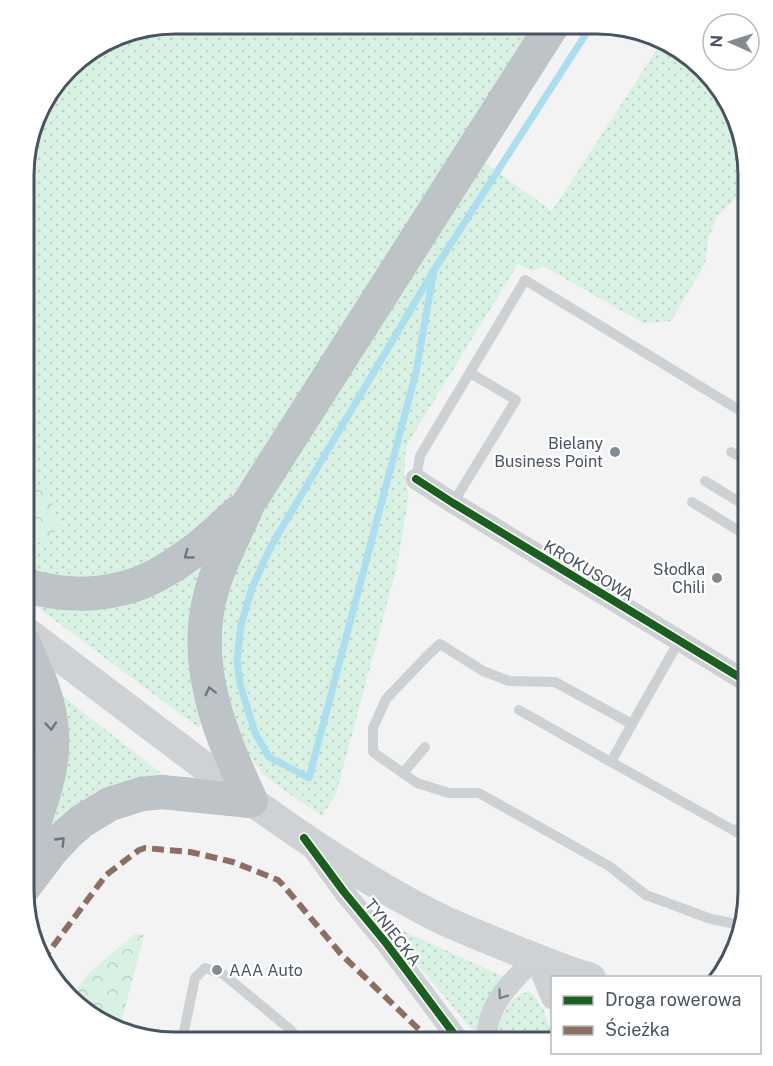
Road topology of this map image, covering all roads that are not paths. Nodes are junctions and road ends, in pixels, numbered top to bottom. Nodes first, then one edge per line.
1 (547, 34) edge
2 (470, 373) junction
3 (738, 409) edge
4 (731, 452) dead end
5 (738, 456) edge
6 (416, 479) joint
7 (705, 481) dead end
8 (738, 501) edge
9 (692, 502) dead end
10 (453, 503) junction
11 (248, 504) junction
12 (738, 530) edge
13 (35, 589) edge
14 (35, 638) edge
15 (679, 641) junction
16 (35, 668) edge
17 (738, 676) edge
18 (519, 710) dead end
19 (632, 724) junction
20 (425, 747) dead end
21 (611, 762) junction
22 (403, 773) junction
23 (251, 801) junction
24 (35, 819) edge
25 (737, 832) edge
26 (304, 838) junction
27 (35, 872) edge
28 (734, 924) edge
29 (535, 958) junction
30 (585, 976) edge
31 (551, 997) edge
32 (292, 1031) dead end
33 (184, 1032) edge
34 (453, 1032) edge
35 (487, 1032) edge

1 - 11 highway
2 - 3 lane
2 - 6 lane
2 - 10 lane
4 - 5 lane
6 - 10 street, KROKUSOWA
7 - 8 lane
9 - 12 lane
10 - 15 street, KROKUSOWA
11 -> 13 highway
23 -> 11 highway
14 - 23 main road
15 - 17 street, KROKUSOWA
15 - 19 lane
16 -> 24 highway
18 - 21 lane
19 - 21 lane
19 - 22 lane
20 - 22 lane
21 - 25 lane
22 - 28 lane
23 - 26 main road
27 -> 23 highway
26 - 29 main road
26 - 34 street, TYNIECKA
29 - 30 main road
29 - 31 street
29 -> 35 street
32 - 33 lane

